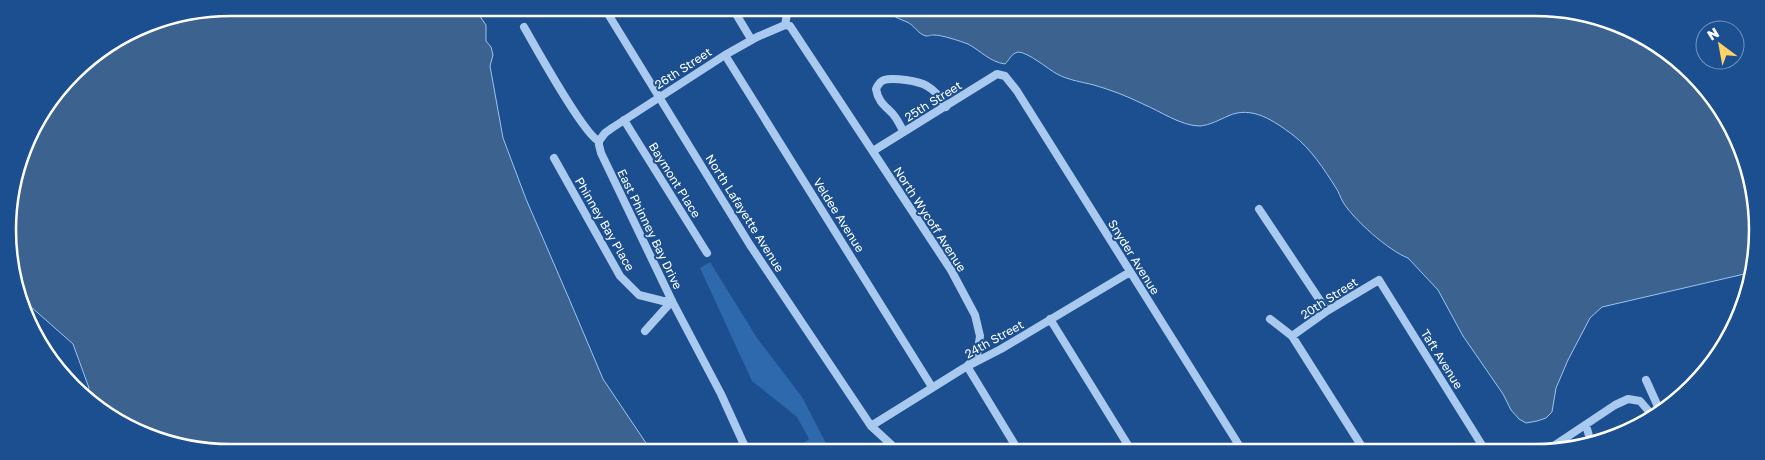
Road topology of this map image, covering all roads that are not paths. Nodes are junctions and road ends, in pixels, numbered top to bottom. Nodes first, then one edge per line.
1 (609, 16) edge
2 (737, 16) edge
3 (787, 16) edge
4 (785, 25) junction
5 (524, 27) dead end
6 (752, 39) junction
7 (725, 55) junction
8 (1005, 76) joint
9 (660, 97) junction
10 (946, 107) junction
11 (624, 120) junction
12 (904, 132) junction
13 (600, 141) junction
14 (873, 151) junction
15 (554, 158) dead end
16 (1259, 209) dead end
17 (707, 253) dead end
18 (1130, 272) junction
19 (1379, 280) joint
20 (672, 301) junction
21 (1327, 311) junction
22 (1270, 319) dead end
23 (1050, 320) junction
24 (644, 331) dead end
25 (1292, 336) junction
26 (967, 366) junction
27 (1646, 380) dead end
28 (932, 387) junction
29 (1657, 406) edge
30 (1649, 411) edge
31 (871, 426) junction
32 (1586, 426) junction
33 (1589, 436) edge
34 (1560, 442) edge
35 (744, 444) edge
36 (890, 444) edge
37 (1014, 444) edge
38 (1127, 444) edge
39 (1238, 444) edge
40 (1360, 444) edge
41 (1481, 444) edge

1 - 9 street, North Lafayette Avenue
2 - 6 street
3 - 4 street
4 - 6 street, 26th Street
4 - 14 street, North Wycoff Avenue
5 - 13 street, East Phinney Bay Drive
6 - 7 street, 26th Street
7 - 9 street, 26th Street
7 - 28 street, Veldee Avenue
8 - 10 street, 25th Street
8 - 18 street, Snyder Avenue
9 - 11 street, 26th Street
9 - 31 street, North Lafayette Avenue
10 - 12 street, 25th Street
10 - 12 street
11 - 13 street, 26th Street
11 - 17 street, Baymont Place
12 - 14 street, 25th Street
13 - 20 street, East Phinney Bay Drive
14 - 26 street, North Wycoff Avenue
15 - 20 street, Phinney Bay Place
16 - 21 street
18 - 23 street, 24th Street
18 - 39 street, Snyder Avenue
19 - 21 street, 20th Street
19 - 41 street, Taft Avenue
20 - 24 street
20 - 35 street, East Phinney Bay Drive
21 - 25 street, 20th Street
22 - 25 street
23 - 26 street, 24th Street
23 - 38 street
25 - 40 street
26 - 28 street, 24th Street
26 - 37 street
27 - 29 street
28 - 31 street, 24th Street
30 - 32 street
31 - 36 street, North Lafayette Avenue
32 - 33 street
32 - 34 street

